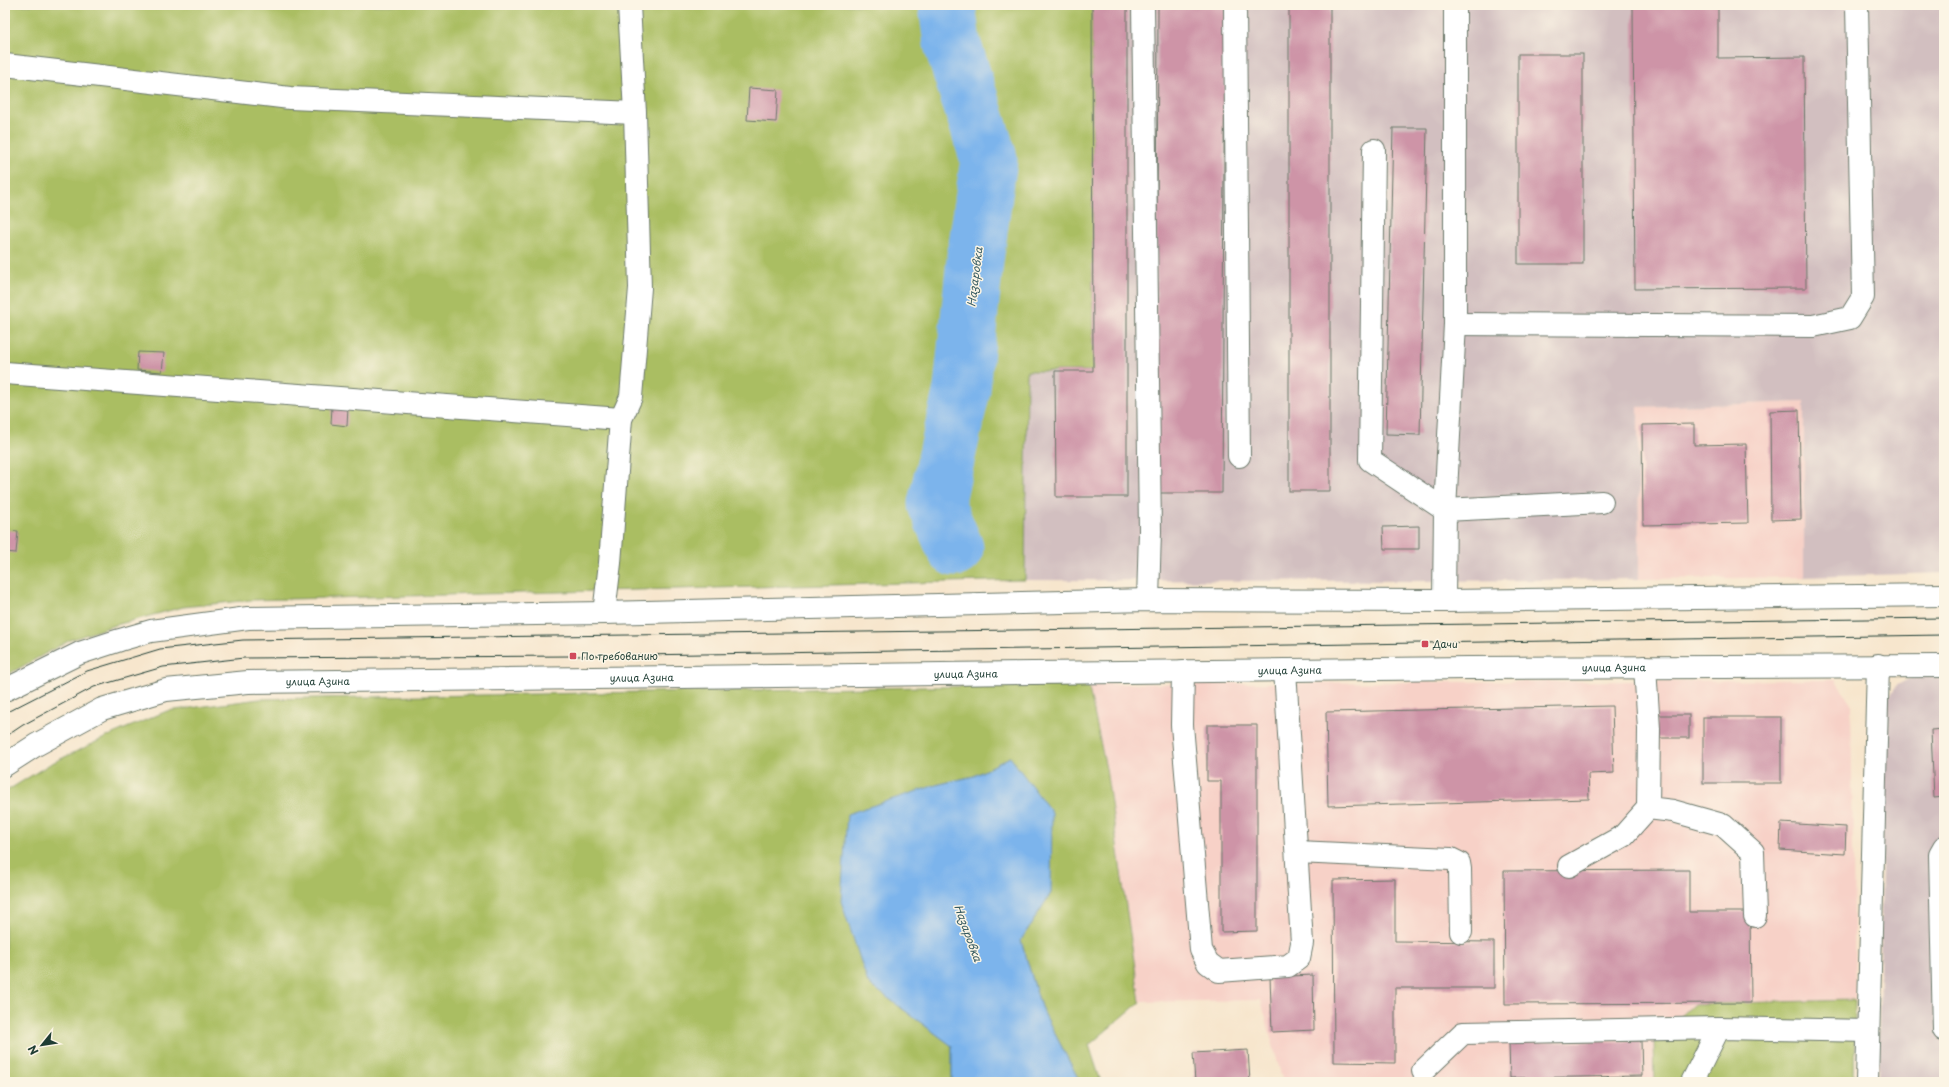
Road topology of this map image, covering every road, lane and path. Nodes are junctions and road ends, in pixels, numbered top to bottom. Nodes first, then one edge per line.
1 (629, 5) edge
2 (1143, 5) edge
3 (1235, 5) edge
4 (1455, 5) edge
5 (1856, 5) edge
6 (5, 65) edge
7 (635, 113) junction
8 (1374, 150) dead end
9 (1454, 324) junction
10 (5, 373) edge
11 (621, 419) junction
12 (1239, 456) dead end
13 (1602, 502) dead end
14 (1445, 510) junction
15 (1944, 595) edge
16 (1148, 600) junction
17 (1444, 601) junction
18 (604, 613) junction
19 (1878, 665) junction
20 (1944, 666) edge
21 (1645, 667) junction
22 (1285, 670) junction
23 (1183, 671) junction
24 (5, 690) edge
25 (5, 765) edge
26 (1648, 808) junction
27 (1944, 847) edge
28 (1296, 852) junction
29 (1569, 866) dead end
30 (1754, 916) dead end
31 (1460, 932) dead end
32 (1719, 1028) junction
33 (1944, 1030) edge
34 (1868, 1031) junction
35 (1423, 1071) dead end
36 (1692, 1082) edge
37 (1867, 1082) edge

1 - 7 street
2 - 16 street
3 - 12 street
4 - 9 street
5 - 9 street
6 - 7 street
7 - 11 street
8 - 14 street
9 - 14 street
10 - 11 street
11 - 18 street
13 - 14 street
14 - 17 street
15 - 17 street
16 - 17 street
16 - 18 street
18 - 24 street
19 - 20 street, улица Азина
19 - 21 street, улица Азина
19 - 34 street
21 - 22 street, улица Азина
21 - 26 street
22 - 23 street, улица Азина
22 - 28 street
23 - 25 street, улица Азина
23 - 28 street
26 - 29 street
26 - 30 street
27 - 33 street
28 - 31 street
32 - 34 street
32 - 35 street
32 - 36 street
34 - 37 street

